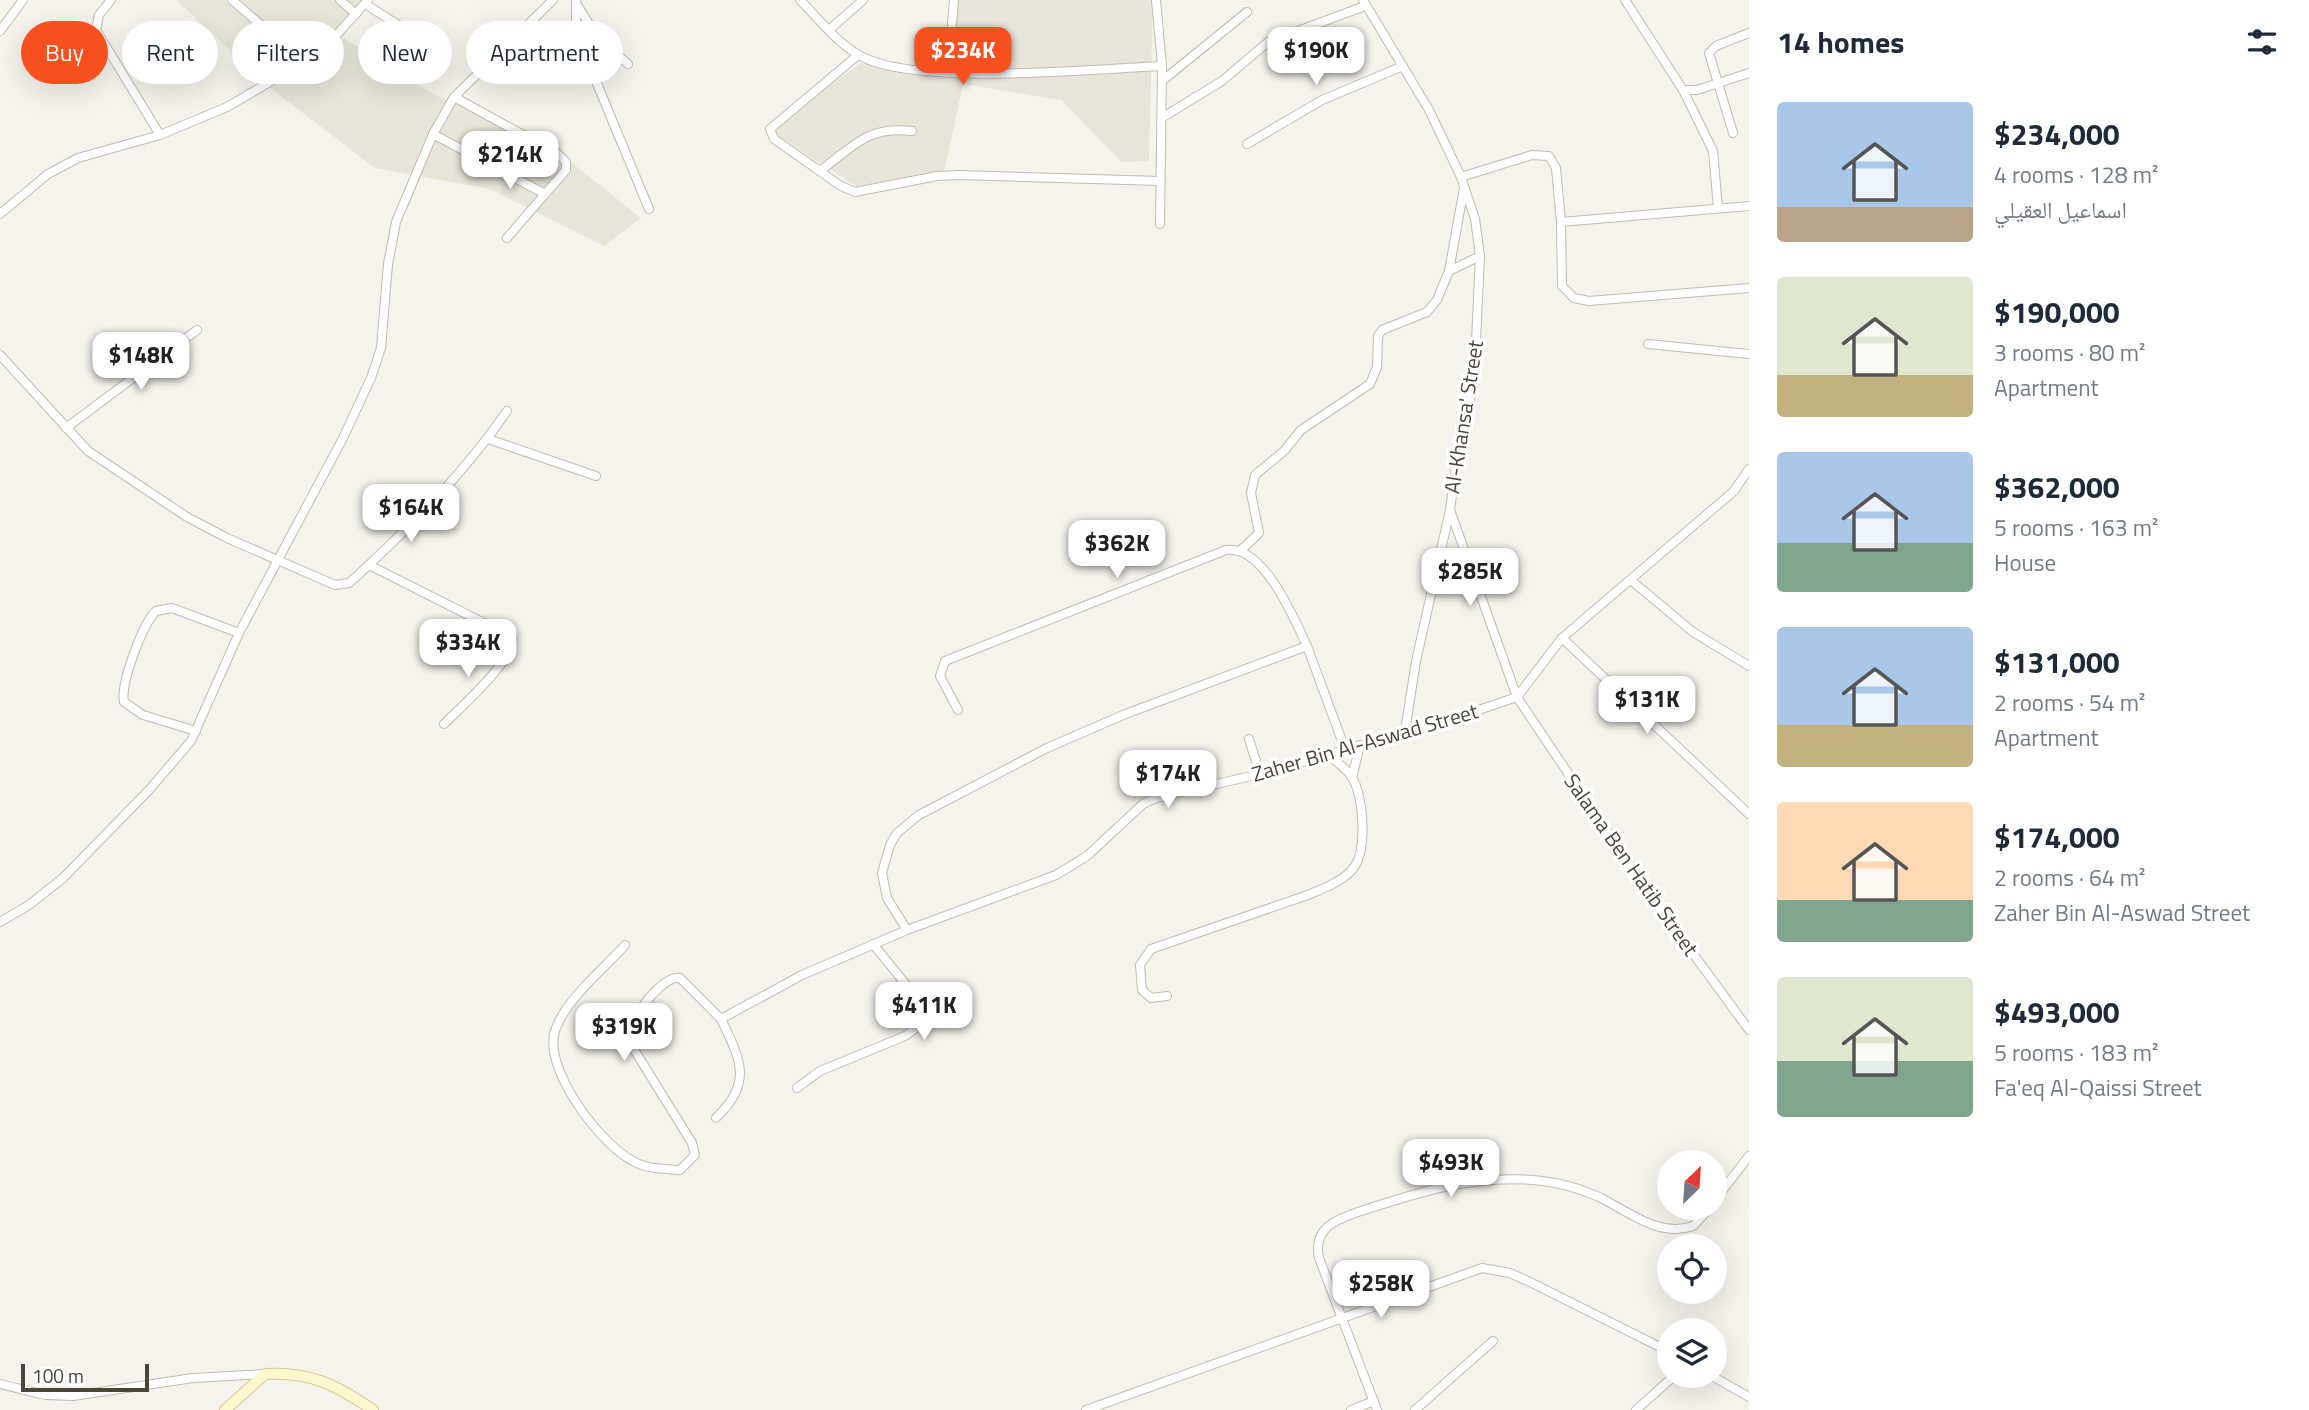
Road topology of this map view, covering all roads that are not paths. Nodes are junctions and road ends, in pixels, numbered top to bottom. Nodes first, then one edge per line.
1 (23, 0) edge
2 (111, 0) edge
3 (232, 0) edge
4 (340, 0) edge
5 (553, 0) edge
6 (800, 0) edge
7 (863, 0) edge
8 (954, 0) edge
9 (1156, 0) edge
10 (1625, 0) edge
11 (575, 1) edge
12 (366, 2) edge
13 (1364, 3) edge
14 (1247, 12) dead end
15 (356, 14) junction
16 (256, 21) edge
17 (394, 21) edge
18 (344, 27) edge
19 (829, 30) junction
20 (0, 31) edge
21 (1749, 33) edge
22 (858, 55) junction
23 (628, 64) dead end
24 (1162, 66) junction
25 (1403, 66) junction
26 (948, 72) junction
27 (1749, 73) edge
28 (1162, 81) junction
29 (266, 84) edge
30 (1716, 84) junction
31 (1683, 90) junction
32 (454, 97) junction
33 (1163, 117) junction
34 (912, 131) dead end
35 (1733, 133) dead end
36 (433, 134) junction
37 (160, 135) junction
38 (1247, 144) dead end
39 (820, 171) junction
40 (1160, 181) junction
41 (1462, 181) junction
42 (545, 194) junction
43 (1749, 206) edge
44 (1718, 208) junction
45 (649, 209) dead end
46 (0, 214) edge
47 (1561, 222) junction
48 (1160, 224) dead end
49 (507, 237) dead end
50 (1480, 256) junction
51 (1449, 271) junction
52 (1749, 288) edge
53 (197, 330) dead end
54 (1648, 344) dead end
55 (1749, 354) edge
56 (0, 355) edge
57 (507, 411) dead end
58 (66, 428) junction
59 (488, 439) junction
60 (1748, 472) edge
61 (596, 476) dead end
62 (1450, 510) junction
63 (1241, 550) junction
64 (279, 560) junction
65 (369, 565) junction
66 (1632, 581) junction
67 (239, 633) junction
68 (1562, 638) junction
69 (1307, 646) junction
70 (1749, 666) edge
71 (1517, 697) junction
72 (958, 710) dead end
73 (444, 724) dead end
74 (196, 731) junction
75 (1405, 732) junction
76 (1250, 740) dead end
77 (1360, 745) junction
78 (1345, 749) junction
79 (1328, 754) junction
80 (1260, 774) junction
81 (1352, 778) junction
82 (1749, 814) edge
83 (0, 922) edge
84 (907, 930) junction
85 (873, 944) junction
86 (625, 945) dead end
87 (1167, 996) dead end
88 (721, 1019) junction
89 (1749, 1030) edge
90 (797, 1088) dead end
91 (716, 1118) dead end
92 (1749, 1156) edge
93 (1727, 1184) edge
94 (1699, 1220) edge
95 (1342, 1319) junction
96 (1493, 1341) dead end
97 (1657, 1346) edge
98 (265, 1374) junction
99 (0, 1384) edge
100 (1727, 1385) edge
101 (1661, 1388) edge
102 (1749, 1397) edge
103 (1376, 1405) edge
104 (225, 1410) edge
105 (373, 1410) edge
106 (1086, 1410) edge
107 (1351, 1410) edge
108 (1415, 1410) edge
109 (1636, 1410) edge

1 - 20 street
2 - 37 street
3 - 16 street
4 - 15 street
5 - 32 street
6 - 19 street
7 - 19 street
8 - 26 street
9 - 24 street
10 - 31 street
11 - 23 street
11 - 45 street
12 - 15 street
12 - 17 street
13 - 25 street, Al-Khansa' Street
13 - 33 street
14 - 28 street
15 - 18 street
19 - 22 street
21 - 30 street
22 - 26 street
22 - 39 street
24 - 26 street
24 - 28 street
25 - 38 street
25 - 41 street, Al-Khansa' Street
27 - 30 street
28 - 33 street
29 - 37 street
30 - 31 street
30 - 35 street
31 - 44 street
32 - 36 street
32 - 42 street
33 - 40 street
34 - 39 street
36 - 42 street
36 - 64 street
37 - 46 street
39 - 40 street
40 - 48 street
41 - 47 street
41 - 50 street, Al-Khansa' Street
41 - 51 street
42 - 49 street
43 - 44 street
44 - 47 street
47 - 52 street
50 - 51 street
50 - 62 street, Al-Khansa' Street
51 - 63 street
53 - 58 street
54 - 55 street
56 - 58 street
57 - 59 street
58 - 64 street
59 - 61 street
59 - 65 street
60 - 66 street
62 - 71 street, Salama Ben Hatib Street
62 - 75 street, Al-Khansa' Street
63 - 69 street
63 - 72 street
64 - 65 street
64 - 67 street
65 - 73 street
66 - 68 street
66 - 70 street
67 - 74 street
67 - 74 street
68 - 71 street
68 - 82 street
69 - 78 street
69 - 84 street
71 - 75 street, Zaher Bin Al-Aswad Street
71 - 89 street, Salama Ben Hatib Street
74 - 83 street
75 - 77 street, Zaher Bin Al-Aswad Street
76 - 80 street
77 - 78 street, Zaher Bin Al-Aswad Street
77 - 81 street
78 - 79 street, Zaher Bin Al-Aswad Street
79 - 80 street, Zaher Bin Al-Aswad Street
79 - 81 street
80 - 84 street, Zaher Bin Al-Aswad Street
81 - 87 street
84 - 85 street, Zaher Bin Al-Aswad Street
85 - 88 street, Zaher Bin Al-Aswad Street
85 - 90 street
86 - 88 street
88 - 91 street
92 - 93 street
94 - 95 street
95 - 97 street
95 - 103 street
95 - 106 street
96 - 108 street
98 - 99 street
98 - 104 street
98 - 105 street
100 - 102 street
101 - 109 street
103 - 107 street

